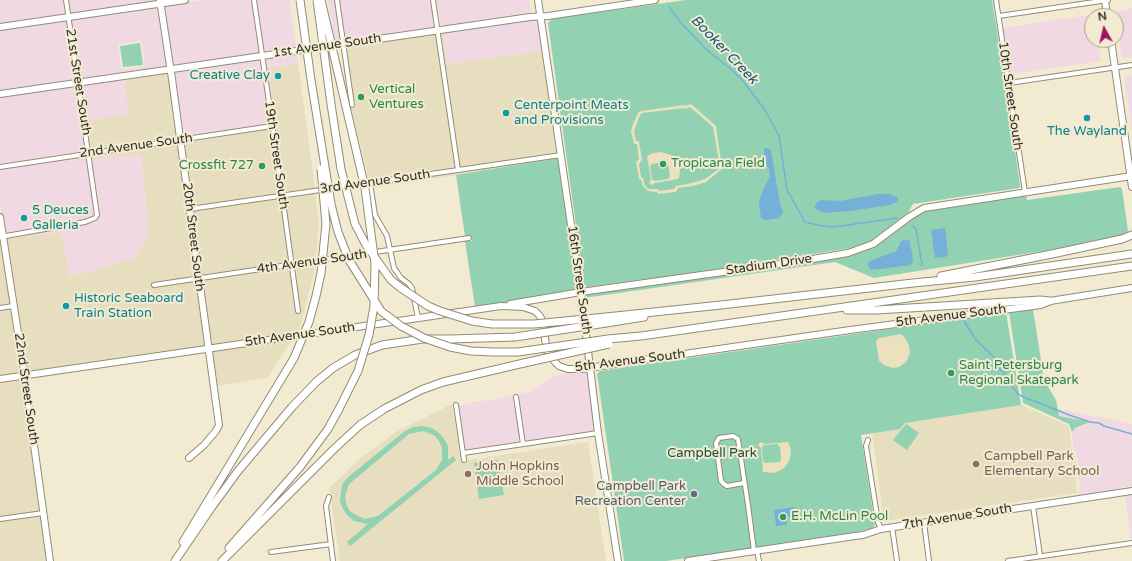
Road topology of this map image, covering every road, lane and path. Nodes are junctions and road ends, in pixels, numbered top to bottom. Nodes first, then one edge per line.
1 (66, 0) edge
2 (185, 0) edge
3 (254, 0) edge
4 (300, 0) edge
5 (317, 0) edge
6 (321, 0) edge
7 (337, 0) edge
8 (433, 0) edge
9 (538, 0) edge
10 (655, 0) edge
11 (996, 0) edge
12 (1105, 0) edge
13 (1108, 0) edge
14 (160, 2) edge
15 (540, 16) junction
16 (999, 16) junction
17 (68, 17) junction
18 (0, 27) edge
19 (438, 30) junction
20 (343, 44) junction
21 (1112, 48) edge
22 (262, 56) junction
23 (1132, 65) edge
24 (1115, 68) junction
25 (171, 69) junction
26 (311, 80) junction
27 (78, 83) junction
28 (1009, 84) junction
29 (0, 94) edge
30 (352, 105) dead end
31 (272, 126) junction
32 (180, 140) junction
33 (88, 153) junction
34 (561, 155) junction
35 (0, 167) edge
36 (458, 170) junction
37 (1131, 176) edge
38 (370, 183) junction
39 (1132, 187) edge
40 (1024, 192) junction
41 (282, 195) junction
42 (190, 209) junction
43 (0, 217) edge
44 (1132, 235) edge
45 (2, 237) edge
46 (469, 238) dead end
47 (391, 250) junction
48 (1132, 254) edge
49 (292, 264) junction
50 (1132, 266) edge
51 (198, 278) junction
52 (913, 283) junction
53 (154, 285) dead end
54 (1132, 288) edge
55 (581, 292) junction
56 (1050, 301) junction
57 (13, 306) junction
58 (501, 306) junction
59 (0, 308) edge
60 (834, 309) junction
61 (298, 311) dead end
62 (418, 318) junction
63 (606, 320) junction
64 (609, 341) junction
65 (209, 348) junction
66 (590, 368) junction
67 (24, 375) junction
68 (0, 379) edge
69 (516, 397) dead end
70 (456, 405) dead end
71 (598, 433) junction
72 (868, 440) dead end
73 (523, 444) junction
74 (463, 453) junction
75 (189, 458) dead end
76 (464, 460) dead end
77 (744, 483) junction
78 (1132, 491) edge
79 (329, 497) dead end
80 (1033, 506) junction
81 (43, 513) junction
82 (0, 520) edge
83 (924, 523) junction
84 (892, 527) junction
85 (881, 529) junction
86 (1132, 543) edge
87 (331, 544) junction
88 (756, 551) junction
89 (271, 552) dead end
90 (1040, 556) junction
91 (50, 561) edge
92 (171, 561) edge
93 (176, 561) edge
94 (217, 561) edge
95 (222, 561) edge
96 (334, 561) edge
97 (618, 561) edge
98 (688, 561) edge
99 (759, 561) edge
100 (898, 561) edge
101 (929, 561) edge
102 (1008, 561) edge

1 - 17 street, 21st Street South
2 - 14 street
3 - 22 street, 19th Street South
4 - 26 highway, bridge
5 - 63 highway, bridge
6 - 94 highway, bridge
7 - 20 street
8 - 19 street
9 - 15 street, 16th Street South
10 - 15 street, 1st Avenue South
11 - 16 street, 10th Street South
12 - 13 street
12 - 16 street
14 - 17 street
14 - 25 street, 20th Street South
15 - 19 street, 1st Avenue South
15 - 34 street, 16th Street South
16 - 28 street, 10th Street South
17 - 18 street
17 - 27 street, 21st Street South
19 - 20 street, 1st Avenue South
19 - 36 street
20 - 22 street, 1st Avenue South
20 - 30 street
21 - 24 street
22 - 25 street, 1st Avenue South
22 - 31 street, 19th Street South
23 - 24 street
24 - 28 street
24 - 37 street
25 - 27 street, 1st Avenue South
25 - 32 street, 20th Street South
26 - 64 highway, bridge
26 - 92 highway, bridge
27 - 29 street, 1st Avenue South
27 - 33 street, 21st Street South
28 - 40 street, 10th Street South
31 - 32 street, 2nd Avenue South
31 - 41 street, 19th Street South
32 - 33 street, 2nd Avenue South
32 - 42 street, 20th Street South
33 - 35 street, 2nd Avenue South
33 - 45 street, 21st Street South
34 - 36 street, 3rd Avenue South
34 - 55 street, 16th Street South
36 - 38 street, 3rd Avenue South
37 - 39 street
37 - 40 street
38 - 41 street, 3rd Avenue South
38 - 47 street
40 - 55 street, Stadium Drive
41 - 42 street, 3rd Avenue South
41 - 49 street, 19th Street South
42 - 51 street, 20th Street South
43 - 45 street, 22nd Street South
44 - 52 highway
45 - 57 street, 22nd Street South
46 - 47 street, 4th Avenue South
47 - 49 street, 4th Avenue South
47 - 62 street
48 - 52 highway
49 - 51 street, 4th Avenue South
49 - 61 street, 19th Street South
50 - 60 highway
51 - 53 street, 4th Avenue South
51 - 65 street, 20th Street South
52 - 63 highway
54 - 56 street, 5th Avenue South
55 - 58 street, Stadium Drive
55 - 66 street, 16th Street South
56 - 60 highway
56 - 66 street, 5th Avenue South
57 - 59 street
57 - 67 street, 22nd Street South
58 - 62 street, 5th Avenue South
58 - 66 street, 5th Avenue South
60 - 64 highway
62 - 65 street, 5th Avenue South
63 - 93 highway, bridge
64 - 95 highway, bridge
65 - 67 street, 5th Avenue South
65 - 75 street, 20th Street South
66 - 71 street, 16th Street South
67 - 68 street, 5th Avenue South
67 - 81 street, 22nd Street South
69 - 73 street
70 - 74 street
71 - 73 street
71 - 97 street, 16th Street South
72 - 85 street
73 - 74 street
74 - 76 street
77 - 77 street
77 - 88 street
78 - 80 street, 7th Avenue South
79 - 87 street
80 - 83 street, 7th Avenue South
80 - 90 street
81 - 82 street
81 - 91 street, 22nd Street South
83 - 84 street, 7th Avenue South
83 - 101 street
84 - 85 street, 7th Avenue South
84 - 100 street
85 - 88 street, 7th Avenue South
86 - 90 street
87 - 89 street
87 - 96 street
88 - 98 street, 7th Avenue South
88 - 99 street
90 - 102 street

